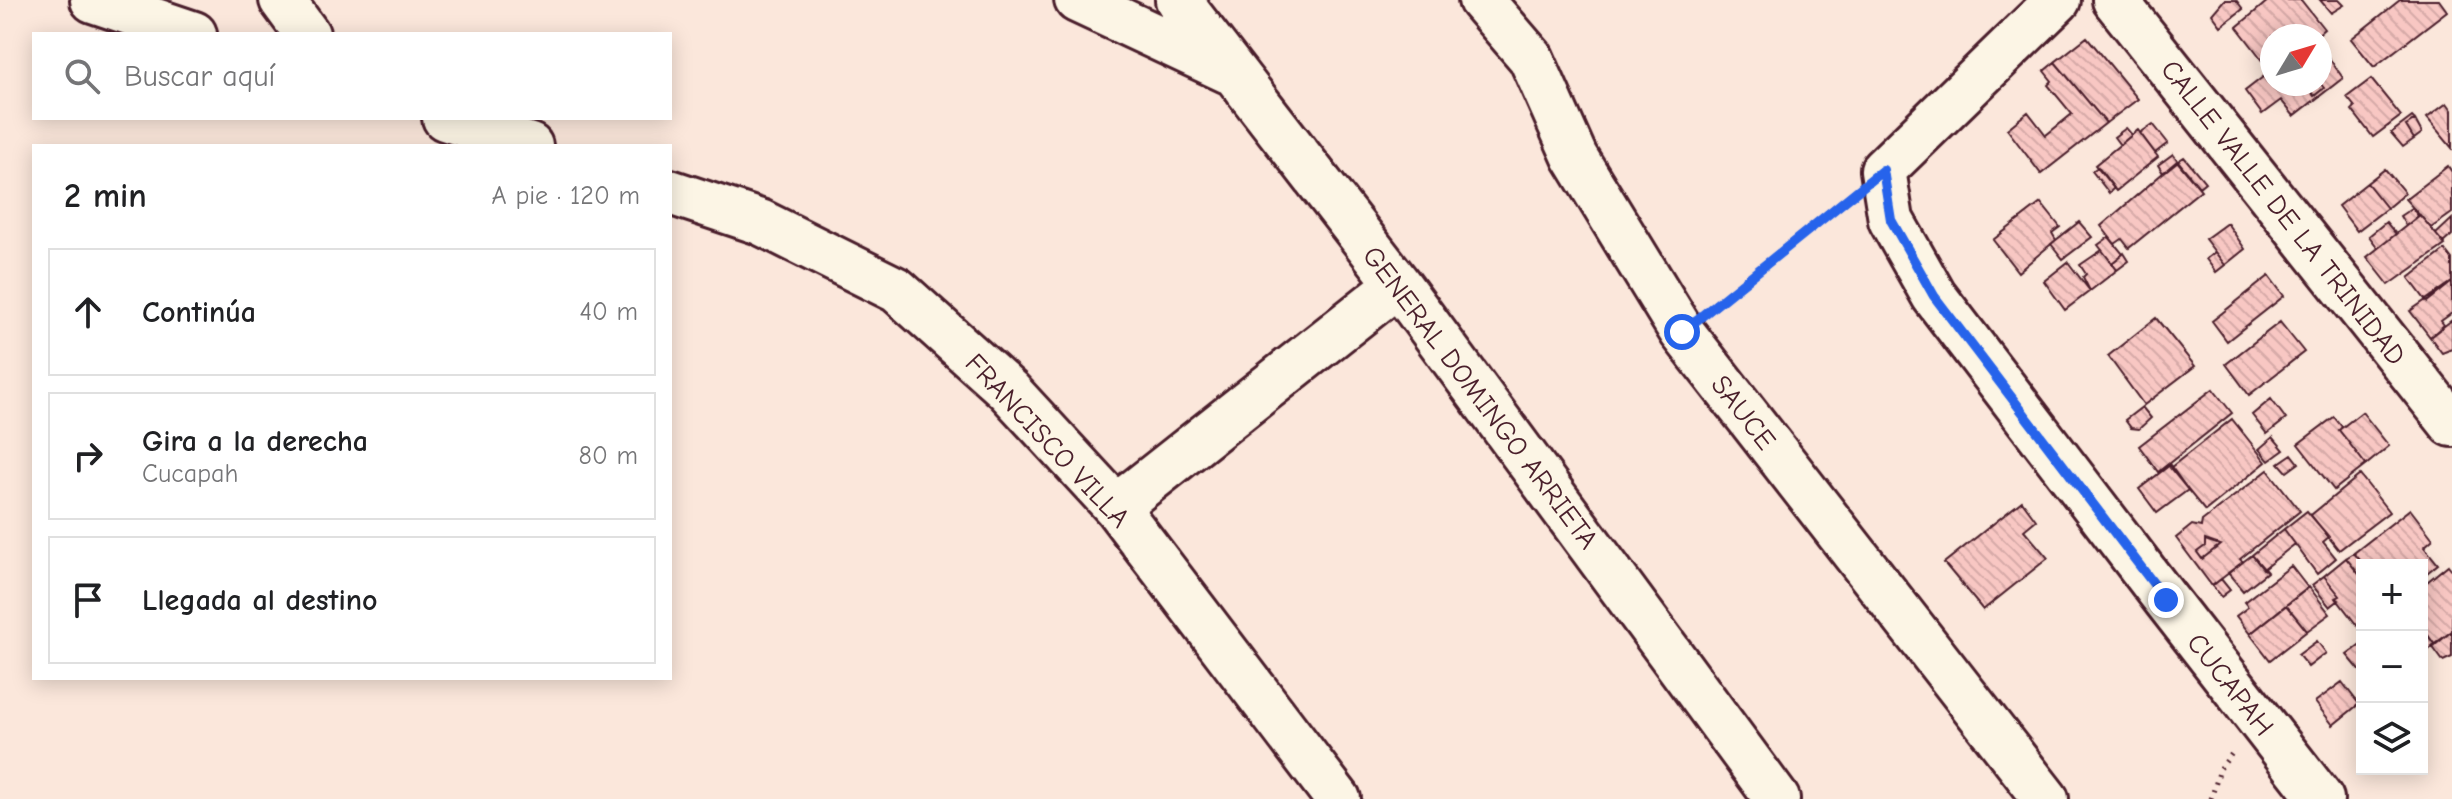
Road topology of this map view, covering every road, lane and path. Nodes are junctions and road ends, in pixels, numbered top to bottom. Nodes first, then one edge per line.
1 (93, 0) edge
2 (282, 0) edge
3 (1077, 0) edge
4 (1178, 0) edge
5 (1481, 0) edge
6 (2058, 0) edge
7 (2115, 0) edge
8 (188, 32) edge
9 (306, 32) edge
10 (1234, 74) junction
11 (451, 120) edge
12 (524, 144) edge
13 (1883, 170) junction
14 (672, 193) edge
15 (1398, 284) junction
16 (1682, 332) junction
17 (2452, 424) edge
18 (1116, 507) junction
19 (1338, 799) edge
20 (1777, 799) edge
21 (2046, 799) edge
22 (2321, 799) edge

1 - 8 street
2 - 9 street
3 - 10 street
4 - 10 street, GENERAL DOMINGO ARRIETA
5 - 16 street, SAUCE
6 - 13 street
7 - 17 street, CALLE VALLE DE LA TRINIDAD
10 - 15 street, GENERAL DOMINGO ARRIETA
11 - 12 street
13 - 16 path
13 - 22 street, CUCAPAH
14 - 18 street, FRANCISCO VILLA
15 - 18 street
15 - 20 street, GENERAL DOMINGO ARRIETA
16 - 21 street, SAUCE
18 - 19 street, FRANCISCO VILLA

